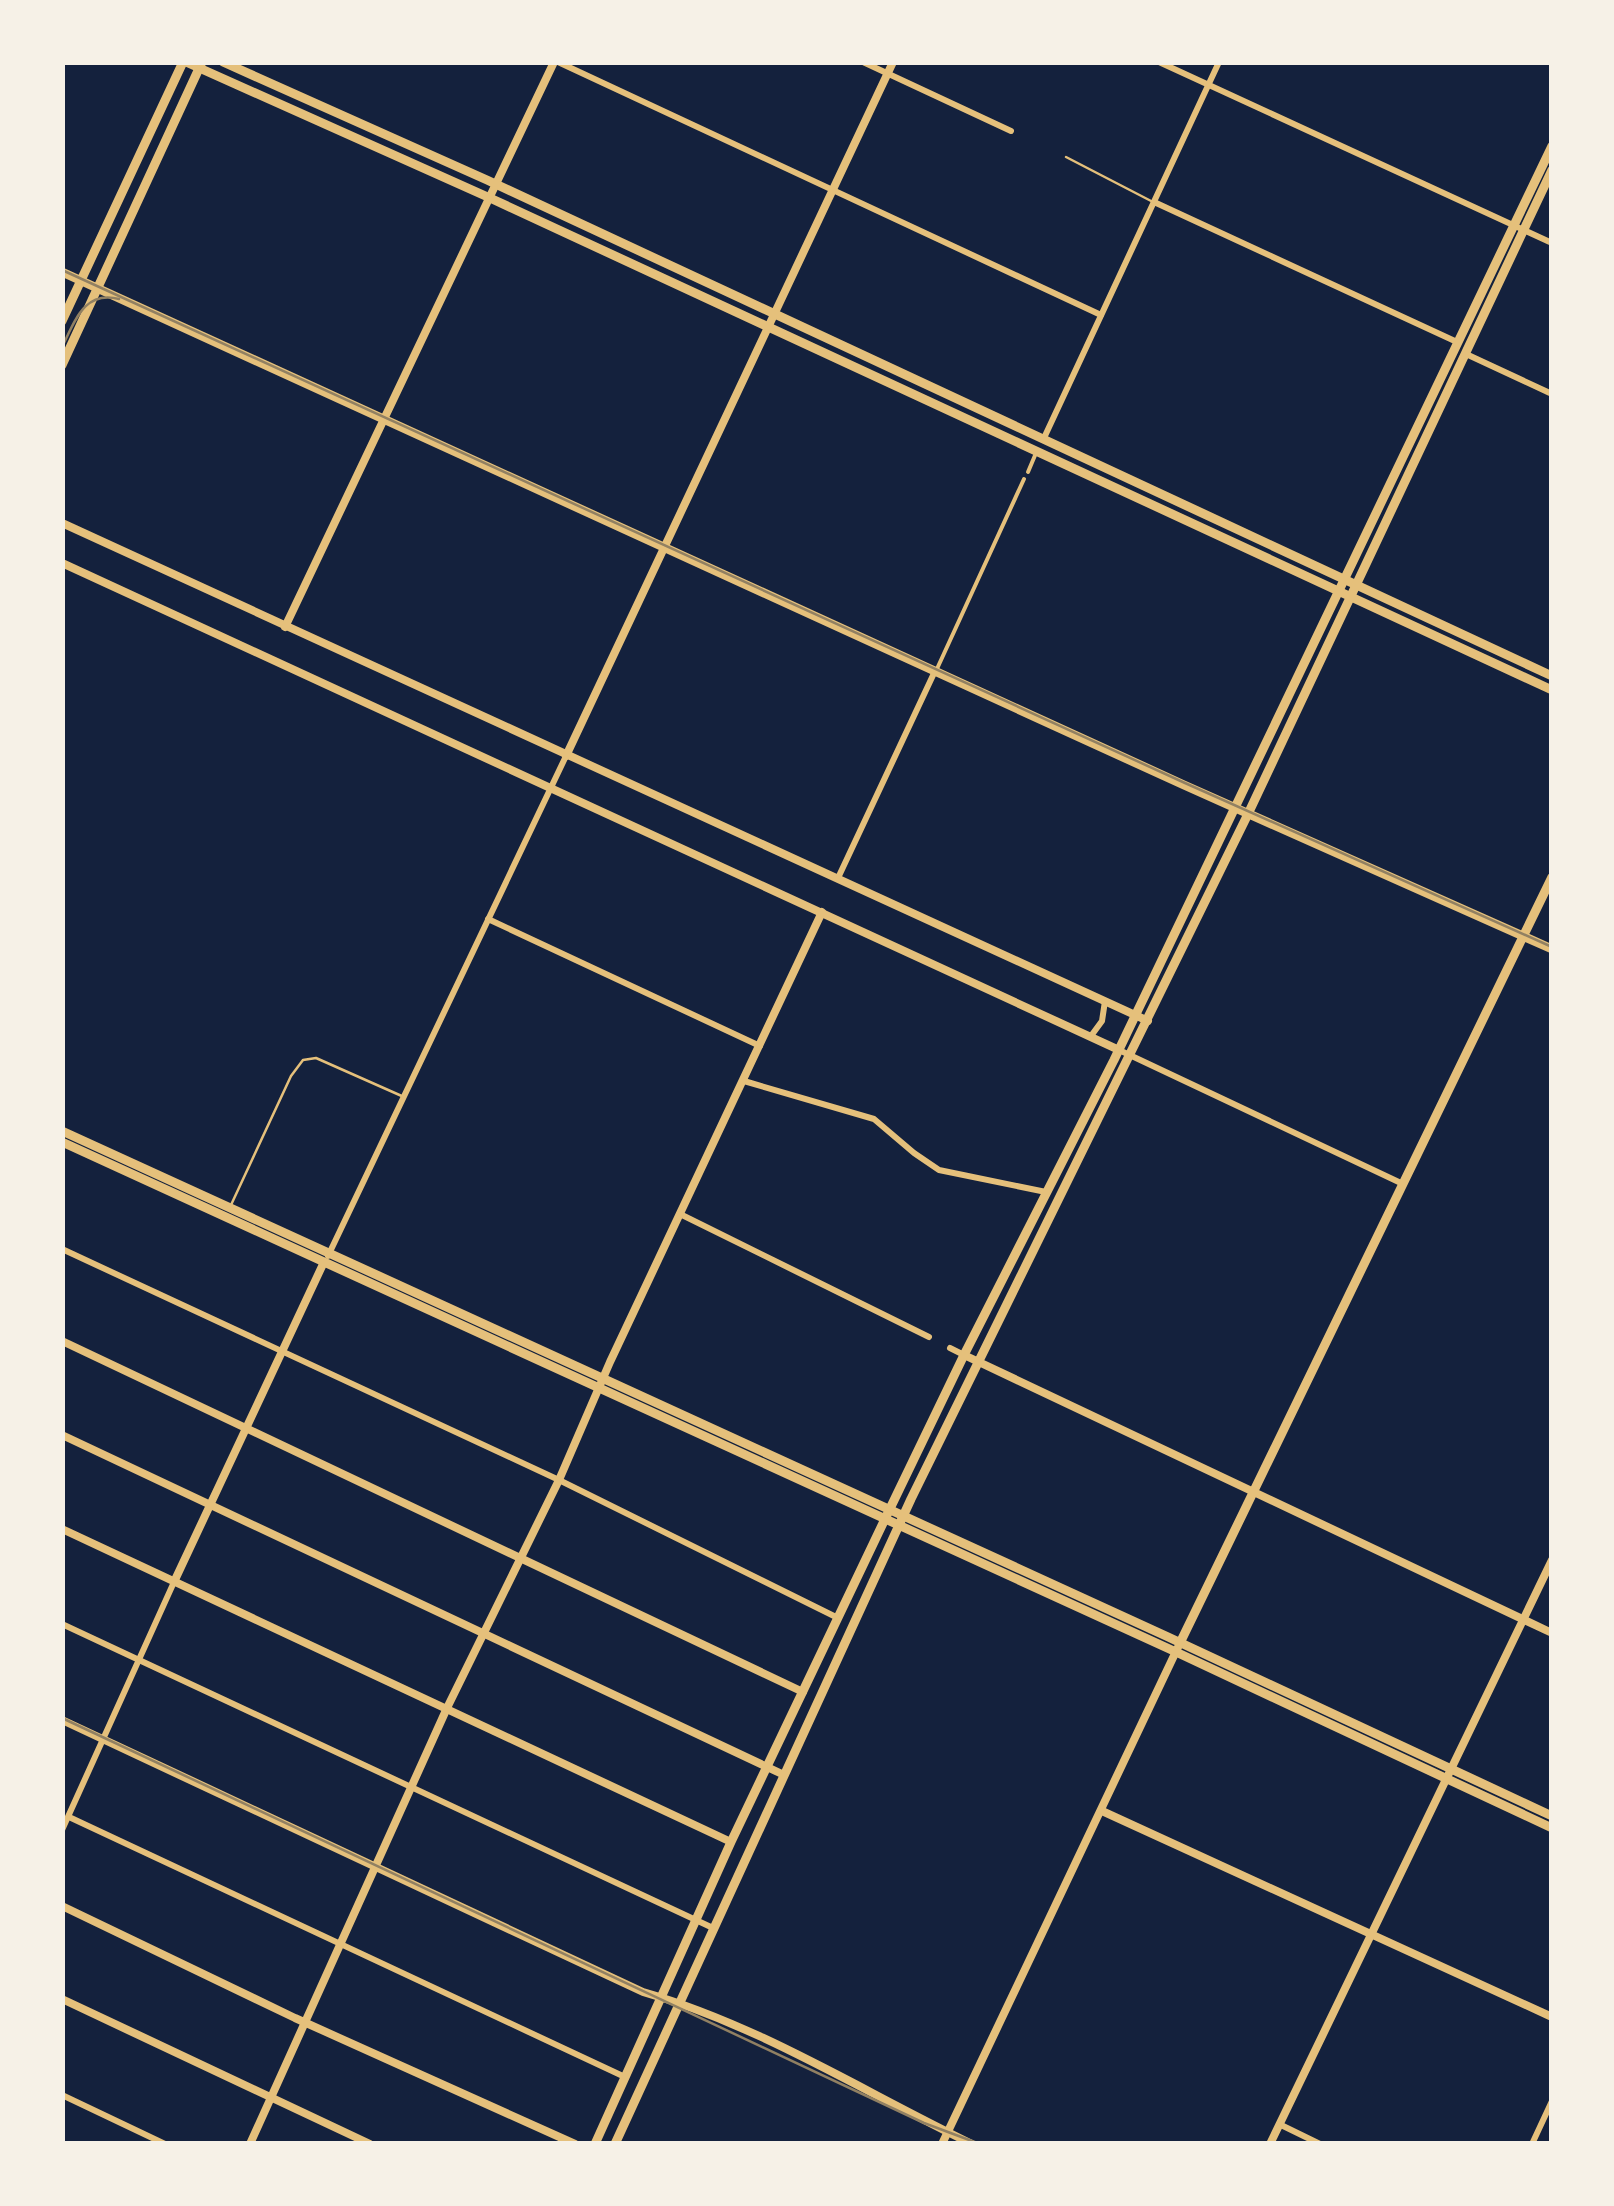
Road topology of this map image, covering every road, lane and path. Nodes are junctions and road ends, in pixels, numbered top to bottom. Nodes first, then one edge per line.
1 (185, 62) edge
2 (223, 62) edge
3 (556, 62) edge
4 (863, 62) edge
5 (893, 62) edge
6 (1159, 62) edge
7 (1218, 62) edge
8 (200, 65) edge
9 (888, 74) junction
10 (1208, 85) junction
11 (1011, 131) dead end
12 (1552, 146) edge
13 (1066, 157) dead end
14 (1552, 170) edge
15 (496, 185) junction
16 (833, 191) junction
17 (490, 198) junction
18 (1154, 202) junction
19 (1512, 227) junction
20 (1524, 231) junction
21 (1552, 243) edge
22 (62, 272) edge
23 (82, 280) junction
24 (98, 288) junction
25 (774, 314) junction
26 (1101, 315) junction
27 (62, 320) edge
28 (768, 326) junction
29 (1457, 342) junction
30 (1466, 354) junction
31 (62, 365) edge
32 (1552, 394) edge
33 (384, 417) junction
34 (1044, 438) junction
35 (1038, 450) junction
36 (1028, 472) dead end
37 (1024, 479) dead end
38 (62, 523) edge
39 (666, 548) junction
40 (62, 563) edge
41 (1344, 580) junction
42 (1358, 586) junction
43 (1338, 593) junction
44 (1352, 600) junction
45 (284, 626) junction
46 (936, 671) junction
47 (1552, 676) edge
48 (1552, 690) edge
49 (566, 756) junction
50 (551, 788) junction
51 (1234, 808) junction
52 (1248, 814) junction
53 (1552, 877) edge
54 (838, 878) junction
55 (822, 912) junction
56 (488, 919) junction
57 (1523, 937) junction
58 (1552, 949) edge
59 (1105, 1000) junction
60 (1136, 1015) junction
61 (1148, 1021) junction
62 (1091, 1036) junction
63 (760, 1046) junction
64 (1119, 1050) junction
65 (1131, 1056) junction
66 (744, 1081) junction
67 (405, 1097) junction
68 (62, 1131) edge
69 (62, 1142) edge
70 (1403, 1184) junction
71 (1049, 1192) junction
72 (230, 1208) junction
73 (680, 1214) junction
74 (62, 1249) edge
75 (327, 1258) junction
76 (928, 1337) dead end
77 (62, 1341) edge
78 (950, 1348) dead end
79 (280, 1352) junction
80 (964, 1355) junction
81 (978, 1360) junction
82 (600, 1383) junction
83 (245, 1427) junction
84 (62, 1435) edge
85 (559, 1480) junction
86 (1253, 1492) junction
87 (210, 1504) junction
88 (887, 1514) junction
89 (902, 1521) junction
90 (62, 1530) edge
91 (520, 1557) junction
92 (1552, 1560) edge
93 (174, 1582) junction
94 (838, 1618) junction
95 (1523, 1620) junction
96 (62, 1624) edge
97 (484, 1633) junction
98 (1552, 1633) edge
99 (1178, 1647) junction
100 (141, 1660) junction
101 (803, 1692) junction
102 (448, 1708) junction
103 (62, 1720) edge
104 (105, 1741) junction
105 (767, 1767) junction
106 (782, 1774) junction
107 (1448, 1774) junction
108 (412, 1787) junction
109 (1102, 1811) junction
110 (1552, 1816) edge
111 (69, 1817) junction
112 (1552, 1828) edge
113 (62, 1830) edge
114 (731, 1842) junction
115 (376, 1865) junction
116 (62, 1906) edge
117 (696, 1920) junction
118 (713, 1928) junction
119 (1370, 1936) junction
120 (341, 1946) junction
121 (662, 1998) junction
122 (62, 1999) edge
123 (678, 2001) junction
124 (1552, 2016) edge
125 (304, 2022) junction
126 (625, 2077) junction
127 (62, 2095) edge
128 (270, 2098) junction
129 (1552, 2101) edge
130 (1280, 2124) junction
131 (948, 2131) junction
132 (166, 2144) edge
133 (250, 2144) edge
134 (370, 2144) edge
135 (575, 2144) edge
136 (595, 2144) edge
137 (614, 2144) edge
138 (942, 2144) edge
139 (972, 2144) edge
140 (1270, 2144) edge
141 (1320, 2144) edge
142 (1532, 2144) edge

1 - 8 main road
1 - 23 main road
2 - 15 main road
3 - 15 street
3 - 16 street
4 - 9 street
5 - 9 street
6 - 10 street
7 - 10 street
8 - 17 main road
8 - 24 main road
9 - 11 street
9 - 16 street
10 - 18 street
10 - 19 street
12 - 19 main road
13 - 18 lane
14 - 20 main road
15 - 17 street
15 - 25 main road
16 - 25 street
16 - 26 street
17 - 28 main road
17 - 33 street
18 - 26 street
18 - 29 street
19 - 20 street
19 - 29 main road
20 - 21 street
20 - 30 main road
22 - 23 main road
23 - 24 main road
23 - 27 main road
24 - 31 main road
24 - 33 main road
25 - 28 street
25 - 34 main road
26 - 34 street
28 - 35 main road
28 - 39 street
29 - 41 main road
30 - 32 street
30 - 42 main road
33 - 39 main road
33 - 45 street
34 - 41 main road
35 - 36 street
35 - 43 main road
37 - 46 street
38 - 45 street
39 - 46 main road
39 - 49 street
40 - 50 street
41 - 42 main road
41 - 43 main road
42 - 44 main road
42 - 47 main road
43 - 44 main road
43 - 51 main road
44 - 48 main road
44 - 52 main road
45 - 49 street
46 - 51 main road
46 - 54 street
49 - 50 street
49 - 54 street
50 - 55 street
50 - 56 street
51 - 52 main road
51 - 60 main road
52 - 57 main road
52 - 61 main road
53 - 57 main road
54 - 59 street
55 - 62 street
55 - 63 street
56 - 63 street
56 - 67 street
57 - 58 main road
57 - 70 main road
59 - 60 street
59 - 62 street
60 - 61 street
60 - 64 main road
61 - 65 main road
62 - 64 street
63 - 66 street
64 - 65 street
64 - 71 main road
65 - 70 street
65 - 81 main road
66 - 71 street
66 - 73 street
67 - 72 lane
67 - 75 street
68 - 72 main road
69 - 75 main road
70 - 86 main road
71 - 80 main road
72 - 75 main road
73 - 76 street
73 - 82 street
74 - 79 street
75 - 79 street
75 - 82 main road
77 - 83 street
78 - 80 street
79 - 83 street
79 - 85 street
80 - 81 street
80 - 88 main road
81 - 86 street
81 - 89 main road
82 - 85 street
82 - 88 main road
83 - 87 street
83 - 91 street
84 - 87 street
85 - 91 street
85 - 94 street
86 - 95 street
86 - 99 main road
87 - 93 street
87 - 97 street
88 - 89 main road
88 - 94 main road
89 - 99 main road
89 - 106 main road
90 - 93 street
91 - 97 street
91 - 101 street
92 - 95 street
93 - 100 street
93 - 102 street
94 - 101 main road
95 - 98 street
95 - 107 street
96 - 100 street
97 - 102 street
97 - 105 street
99 - 107 main road
99 - 109 street
100 - 104 street
100 - 108 street
101 - 105 main road
102 - 108 street
102 - 114 street
103 - 104 street
104 - 111 street
104 - 115 street
105 - 106 street
105 - 114 main road
106 - 118 main road
107 - 110 main road
107 - 112 main road
107 - 119 street
108 - 115 street
108 - 117 street
109 - 119 street
109 - 131 street
111 - 113 street
111 - 120 street
114 - 117 main road
115 - 120 street
115 - 121 street
116 - 125 street
117 - 118 street
117 - 121 main road
118 - 123 main road
119 - 124 street
119 - 130 street
120 - 125 street
120 - 126 street
121 - 123 street
121 - 126 main road
122 - 128 street
123 - 131 street
123 - 137 main road
125 - 128 street
125 - 135 street
126 - 136 main road
127 - 132 street
128 - 133 street
128 - 134 street
129 - 142 street
130 - 140 street
130 - 141 street
131 - 138 street
131 - 139 street

